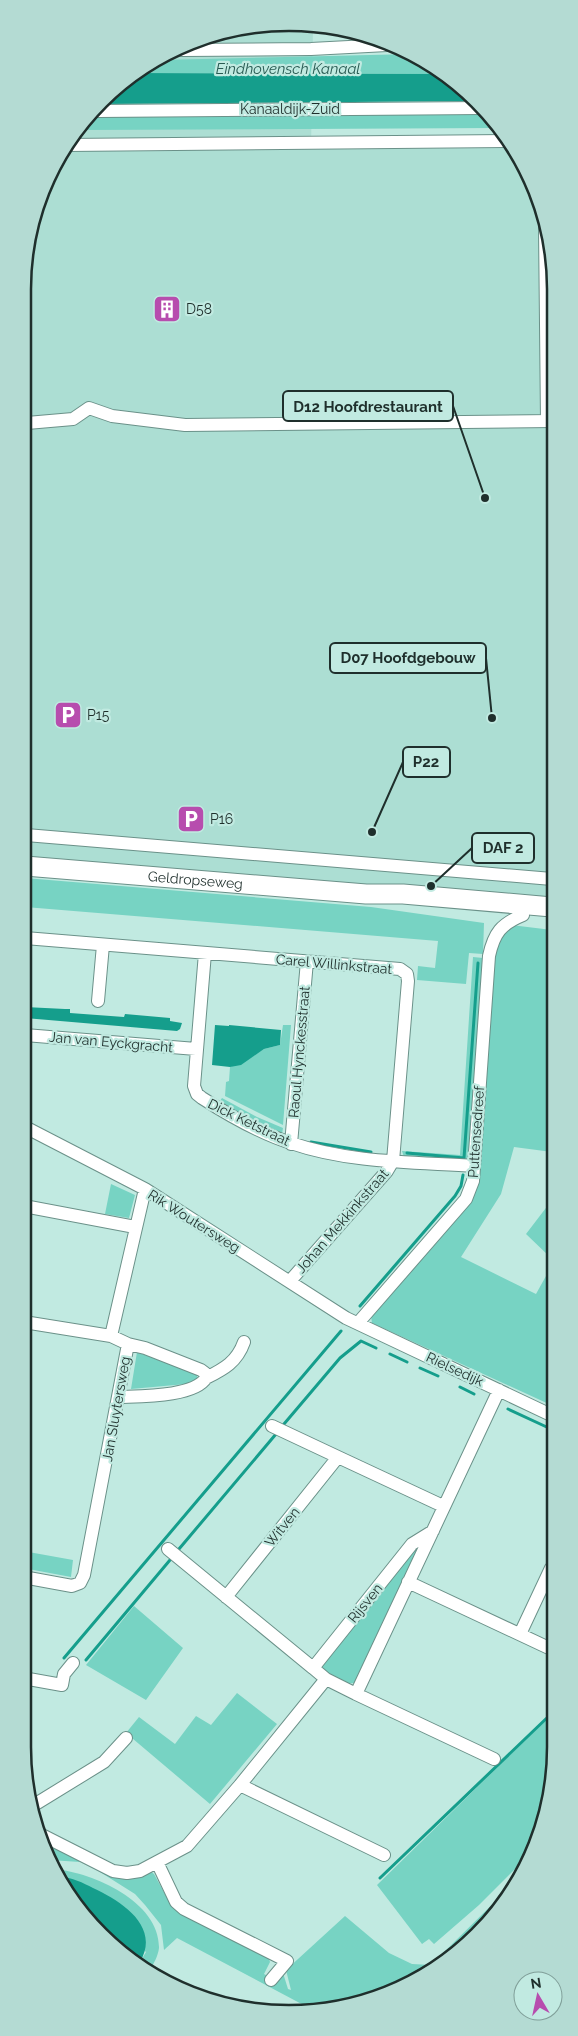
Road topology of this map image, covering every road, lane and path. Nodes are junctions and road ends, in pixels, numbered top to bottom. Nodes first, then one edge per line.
1 (374, 46) edge
2 (193, 50) edge
3 (472, 108) edge
4 (103, 111) edge
5 (499, 141) edge
6 (76, 145) edge
7 (546, 277) edge
8 (547, 305) edge
9 (547, 421) edge
10 (31, 423) edge
11 (31, 835) edge
12 (31, 866) edge
13 (547, 879) edge
14 (366, 894) junction
15 (547, 907) edge
16 (523, 915) junction
17 (547, 917) edge
18 (31, 939) edge
19 (103, 945) junction
20 (205, 953) junction
21 (307, 961) junction
22 (98, 1002) dead end
23 (31, 1035) edge
24 (196, 1049) junction
25 (31, 1130) edge
26 (291, 1144) junction
27 (394, 1161) junction
28 (474, 1166) junction
29 (145, 1189) junction
30 (31, 1207) edge
31 (135, 1227) junction
32 (290, 1281) junction
33 (31, 1323) edge
34 (358, 1323) junction
35 (111, 1336) junction
36 (244, 1342) dead end
37 (128, 1344) junction
38 (206, 1378) junction
39 (499, 1390) junction
40 (119, 1397) junction
41 (547, 1413) edge
42 (272, 1426) dead end
43 (338, 1457) junction
44 (444, 1506) junction
45 (433, 1530) junction
46 (168, 1549) dead end
47 (547, 1577) edge
48 (31, 1578) edge
49 (408, 1582) junction
50 (226, 1597) junction
51 (520, 1634) junction
52 (547, 1647) edge
53 (73, 1663) dead end
54 (313, 1668) junction
55 (31, 1679) edge
56 (326, 1679) junction
57 (356, 1694) junction
58 (126, 1738) dead end
59 (494, 1759) dead end
60 (240, 1786) junction
61 (38, 1804) edge
62 (48, 1838) edge
63 (384, 1855) dead end
64 (157, 1862) junction
65 (272, 1980) dead end

1 - 2 street
3 - 4 street, Kanaaldijk-Zuid
5 - 6 street
7 - 8 street
9 - 10 street
11 - 13 street
12 - 14 main road, Geldropseweg
14 - 15 main road, Geldropseweg
14 - 16 main road, Geldropseweg
16 - 17 main road, Geldropseweg
16 - 28 street, Puttensedreef
18 - 19 street, Carel Willinkstraat
19 - 20 street, Carel Willinkstraat
19 - 22 street
20 - 21 street, Carel Willinkstraat
20 - 24 street, Dick Ketstraat
21 - 26 street, Raoul Hynckesstraat
21 - 27 street, Carel Willinkstraat
23 - 24 street, Jan van Eyckgracht
24 - 26 street, Dick Ketstraat
25 - 29 street, Rik Woutersweg
26 - 27 street, Dick Ketstraat
27 - 28 street, Dick Ketstraat
27 - 32 street, Johan Mekkinkstraat
28 - 34 street, Puttensedreef
29 - 31 street, Jan Sluytersweg
29 - 32 street, Rik Woutersweg
30 - 31 street
31 - 35 street, Jan Sluytersweg
32 - 34 street, Rik Woutersweg
33 - 35 street
34 - 39 street, Rielsedijk
35 - 37 street, Jan Sluytersweg
36 - 38 street
37 - 38 street
37 - 40 street, Jan Sluytersweg
38 - 40 street
39 - 41 street, Rielsedijk
39 - 44 street, Rijsven
40 - 48 street, Jan Sluytersweg
42 - 43 street
43 - 44 street
43 - 50 street, Witven
44 - 45 street, Rijsven
45 - 49 street, Rijsven
45 - 54 street, Rijsven
46 - 50 street
47 - 51 street
49 - 51 street
49 - 57 street, Rijsven
50 - 54 street
51 - 52 street
53 - 55 street
54 - 56 street
56 - 57 street
56 - 60 street
57 - 59 street
58 - 61 street
60 - 63 street
60 - 64 street
62 - 64 street
64 - 65 street

